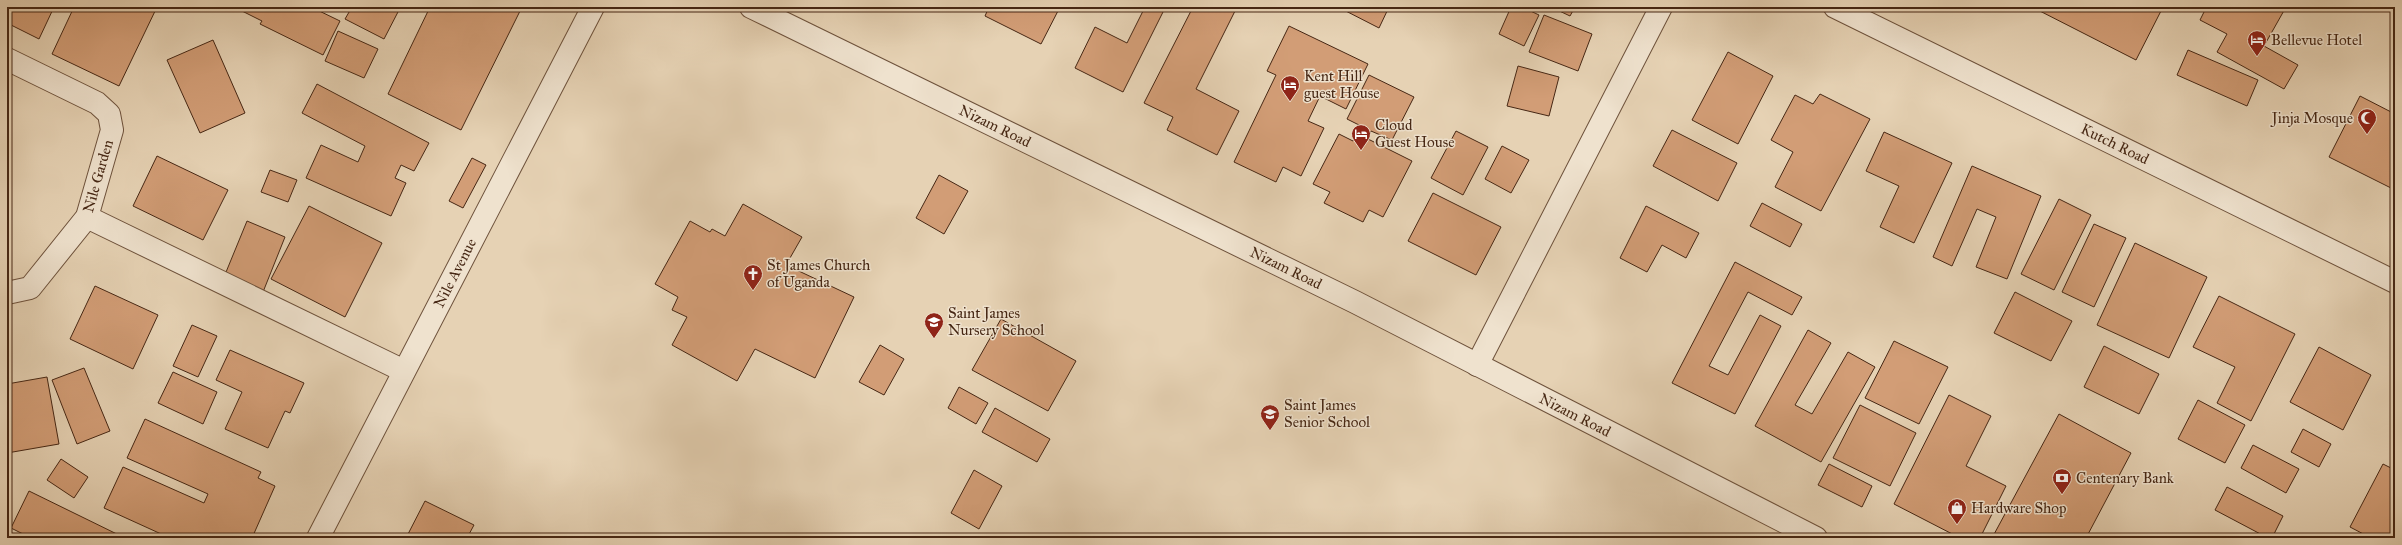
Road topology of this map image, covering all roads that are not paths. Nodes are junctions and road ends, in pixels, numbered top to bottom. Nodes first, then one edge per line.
1 (593, 7) edge
2 (752, 7) edge
3 (1661, 7) edge
4 (1835, 7) edge
5 (7, 59) edge
6 (87, 217) junction
7 (2395, 282) edge
8 (7, 293) edge
9 (1478, 365) junction
10 (404, 371) junction
11 (318, 538) edge
12 (1816, 538) edge

1 - 10 street, Nile Avenue
2 - 9 street, Nizam Road
3 - 9 street
4 - 7 street, Kutch Road
5 - 6 street, Nile Garden
6 - 8 street, Nile Garden
6 - 10 street
9 - 12 street, Nizam Road
10 - 11 street, Nile Avenue

